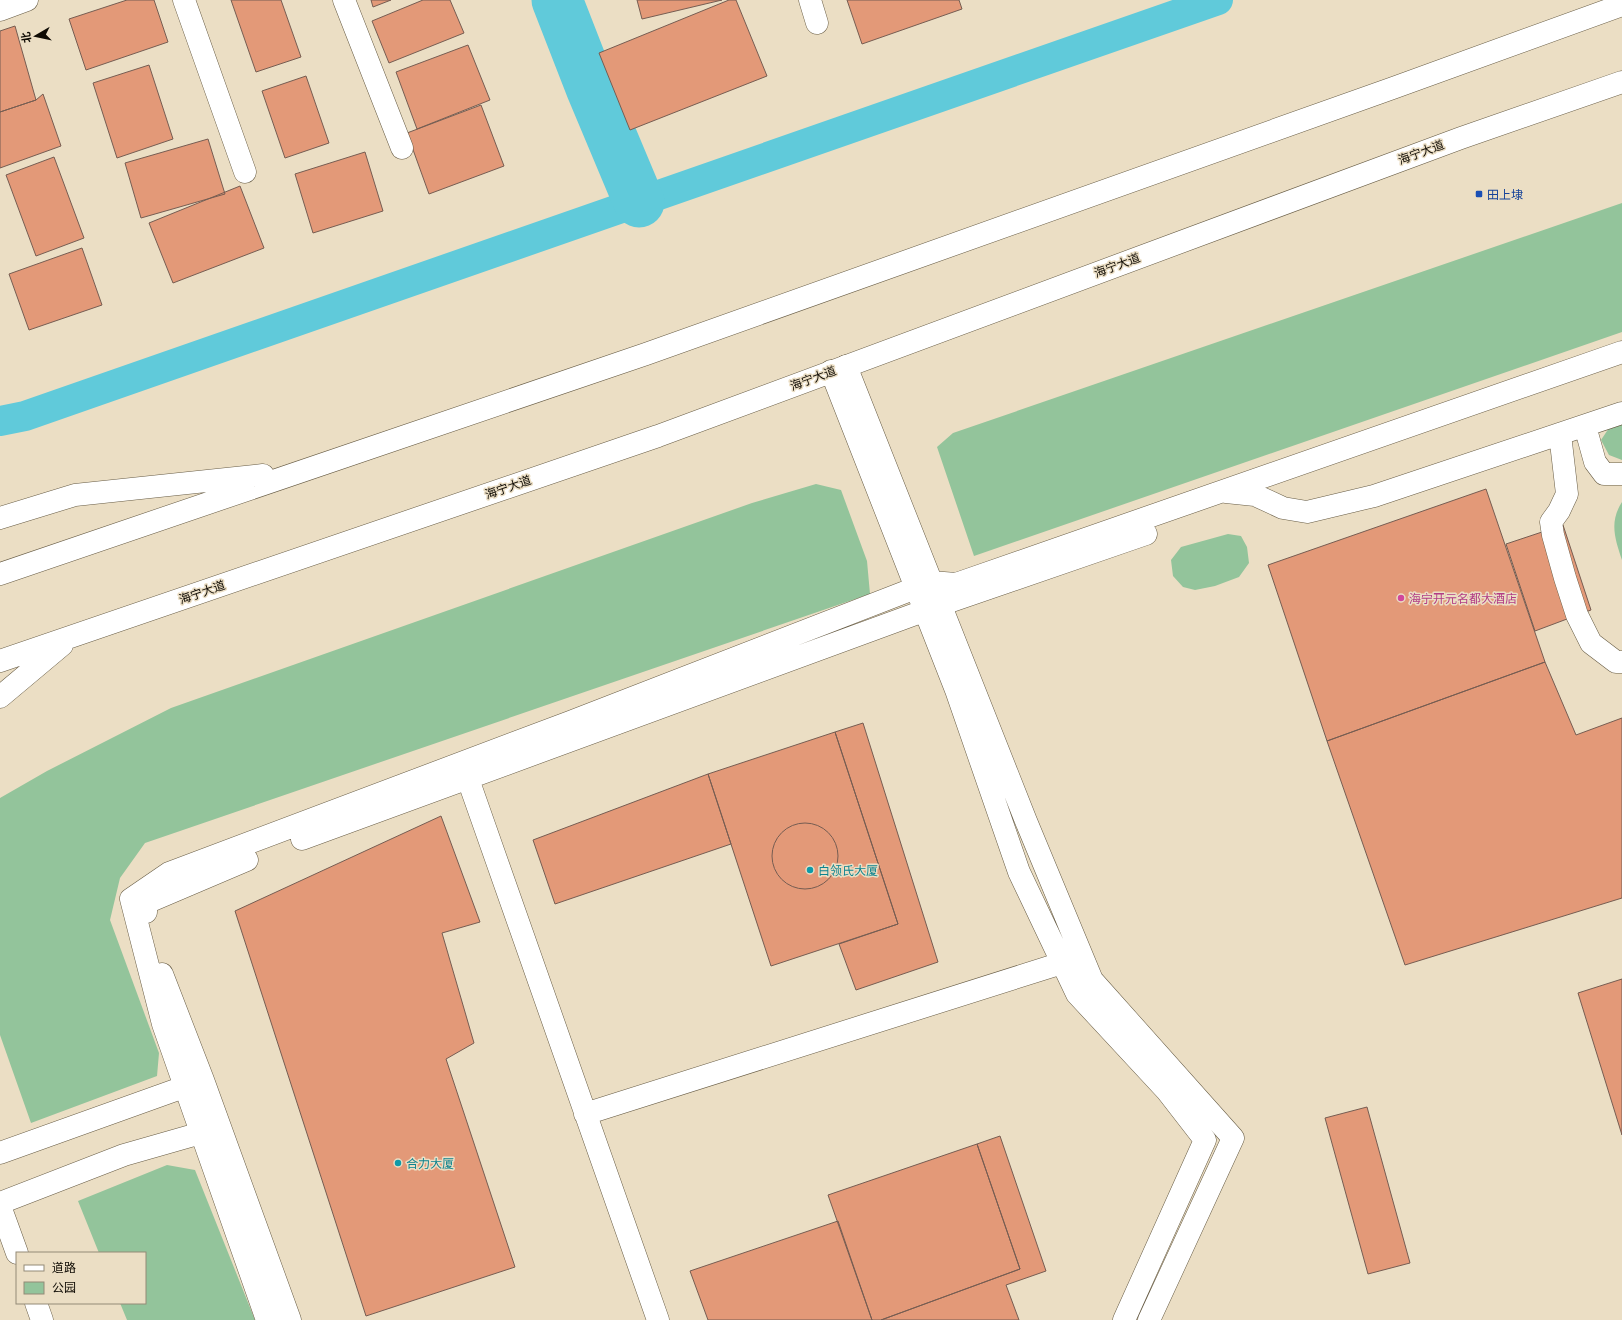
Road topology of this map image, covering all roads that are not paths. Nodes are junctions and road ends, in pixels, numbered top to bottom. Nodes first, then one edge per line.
1 (27, 0) edge
2 (184, 0) edge
3 (344, 0) edge
4 (810, 0) edge
5 (1622, 5) edge
6 (0, 10) edge
7 (817, 23) dead end
8 (1622, 82) edge
9 (402, 148) dead end
10 (245, 172) dead end
11 (1622, 352) edge
12 (1622, 365) edge
13 (839, 369) junction
14 (1622, 413) edge
15 (1585, 426) junction
16 (1560, 434) junction
17 (302, 471) junction
18 (1622, 474) edge
19 (1220, 492) junction
20 (1255, 495) junction
21 (0, 518) edge
22 (0, 574) edge
23 (924, 585) junction
24 (933, 608) junction
25 (71, 637) junction
26 (0, 662) edge
27 (1622, 662) edge
28 (0, 697) edge
29 (468, 779) junction
30 (1062, 963) junction
31 (194, 1084) junction
32 (585, 1114) junction
33 (211, 1132) junction
34 (0, 1153) edge
35 (0, 1205) edge
36 (17, 1252) edge
37 (36, 1304) edge
38 (42, 1320) edge
39 (267, 1320) edge
40 (290, 1320) edge
41 (658, 1320) edge
42 (1124, 1320) edge
43 (1149, 1320) edge

1 - 6 main road
2 - 10 main road
3 - 9 main road
4 - 7 main road
5 - 17 main road
8 - 13 main road, 海宁大道
11 - 19 main road
12 - 20 main road
13 - 23 main road
13 - 25 main road, 海宁大道
14 - 15 main road
15 - 16 main road
15 - 18 main road
16 - 20 main road
16 - 27 main road
17 - 21 main road
17 - 22 main road
19 - 20 main road
19 - 23 main road
20 - 24 main road
23 - 24 main road
23 - 31 main road
24 - 29 main road
24 - 30 main road
24 - 43 main road
25 - 26 main road, 海宁大道
25 - 28 main road
29 - 31 main road
29 - 32 main road
30 - 32 main road
30 - 42 main road
31 - 33 main road
31 - 34 main road
32 - 41 main road
33 - 35 main road
33 - 39 main road
33 - 40 main road
35 - 36 main road
37 - 38 main road

